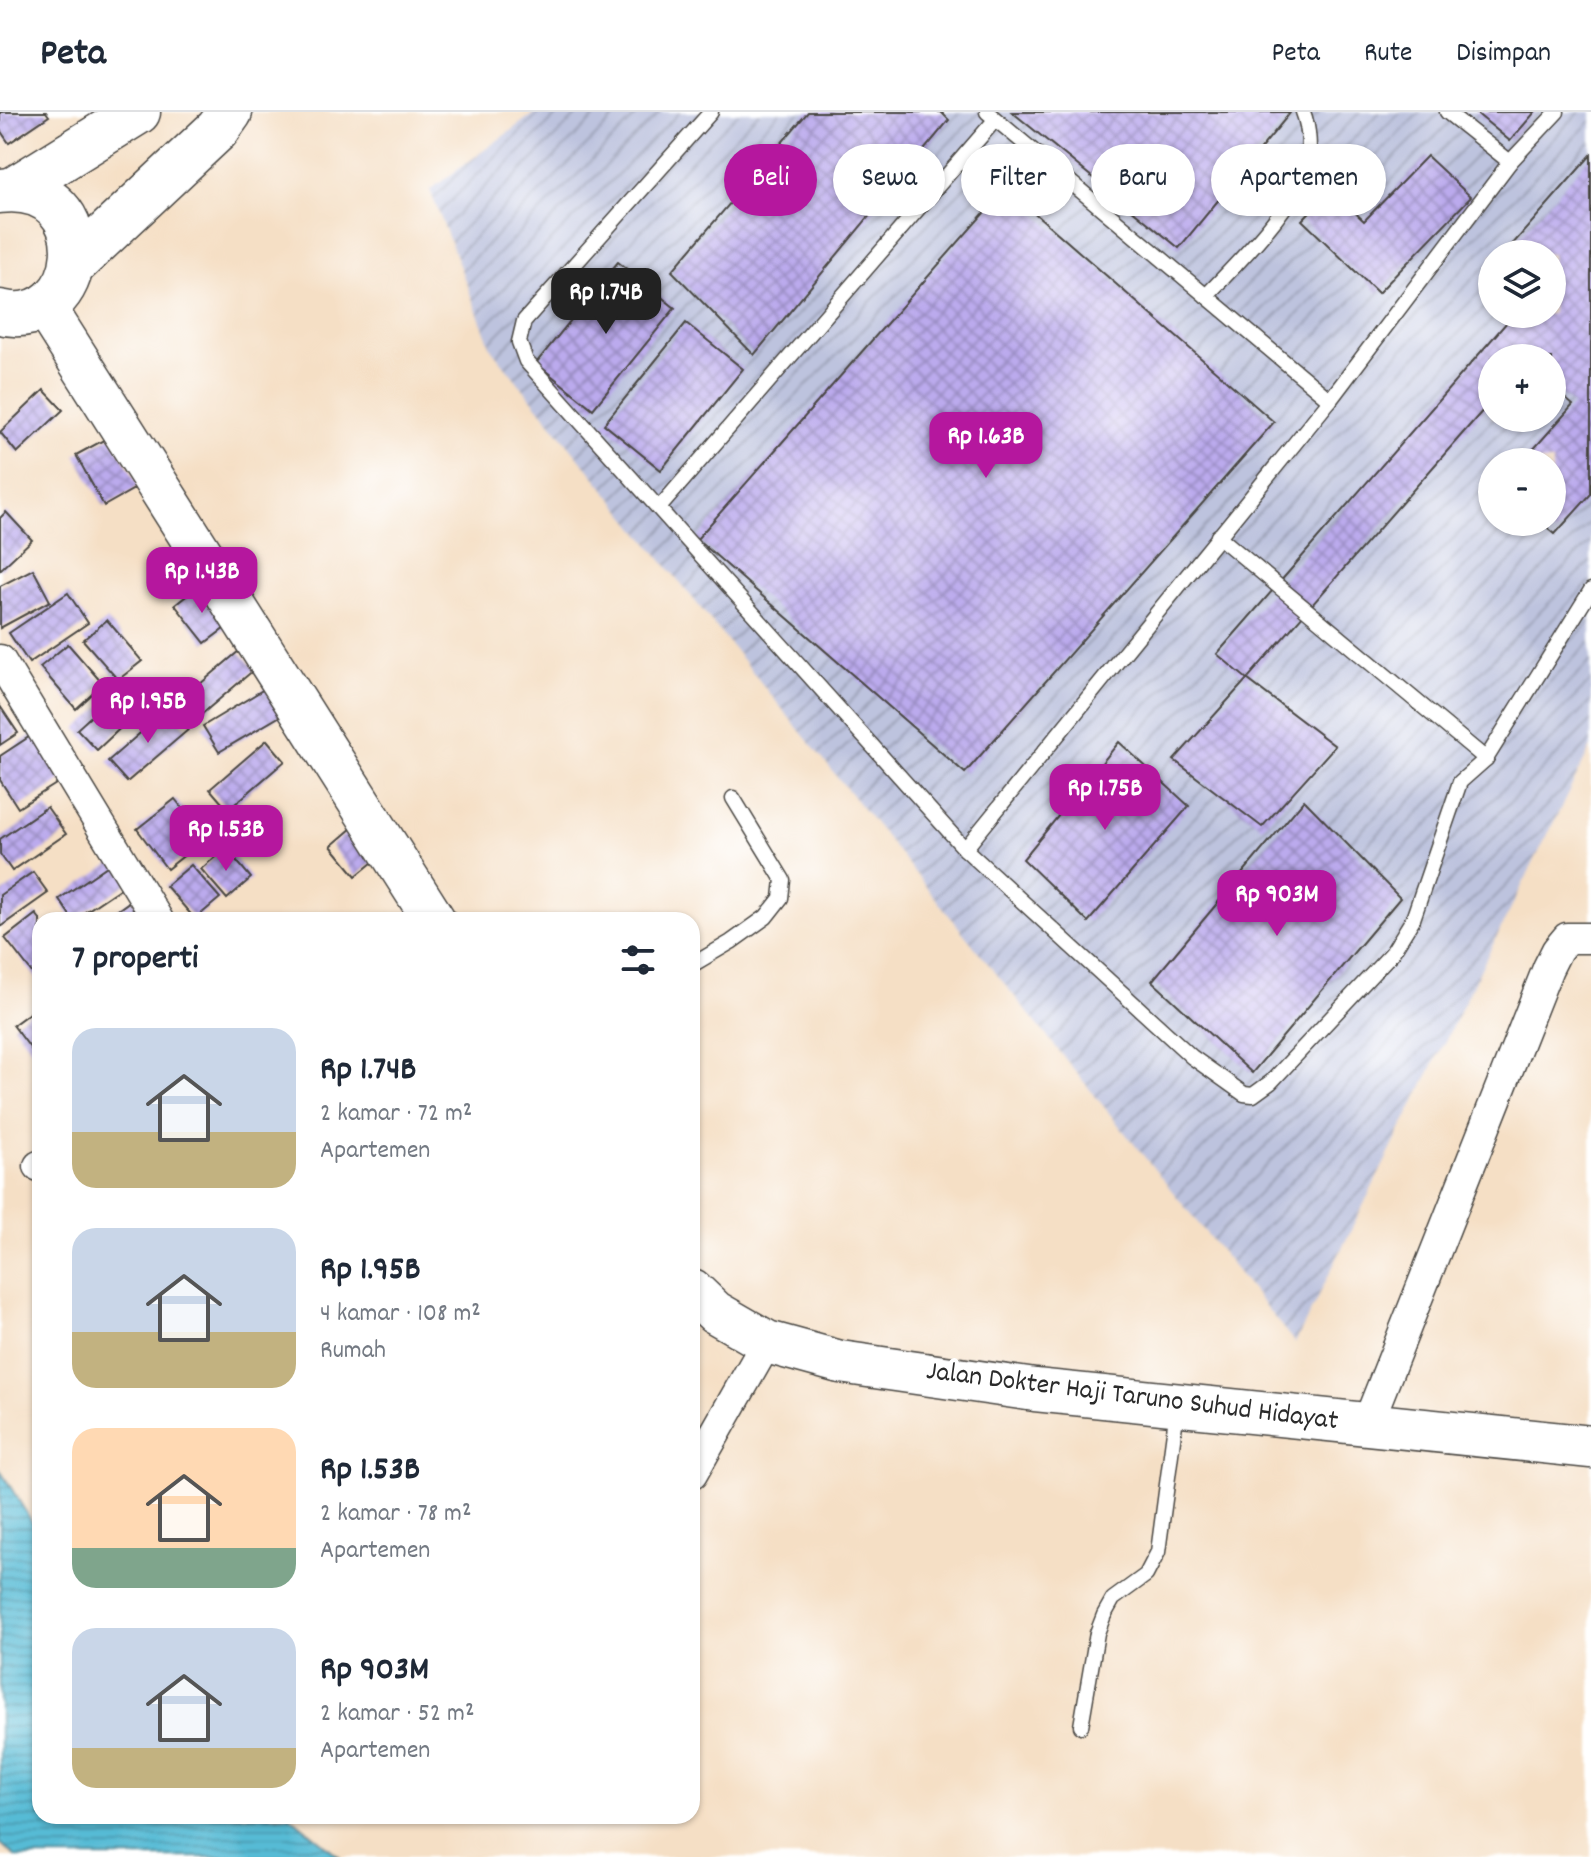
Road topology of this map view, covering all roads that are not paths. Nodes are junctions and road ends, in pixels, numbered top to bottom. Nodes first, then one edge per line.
1 (138, 112) edge
2 (230, 112) edge
3 (711, 112) edge
4 (1303, 112) edge
5 (1447, 112) edge
6 (1557, 112) edge
7 (991, 116) edge
8 (1510, 162) junction
9 (7, 190) edge
10 (74, 264) junction
11 (1206, 296) junction
12 (44, 306) junction
13 (0, 312) edge
14 (1330, 400) junction
15 (660, 507) junction
16 (1218, 536) junction
17 (1591, 590) edge
18 (0, 660) edge
19 (1486, 759) junction
20 (733, 798) dead end
21 (965, 849) junction
22 (153, 912) edge
23 (429, 912) edge
24 (1591, 938) edge
25 (700, 960) edge
26 (700, 1304) edge
27 (767, 1342) junction
28 (1178, 1405) junction
29 (1367, 1425) junction
30 (1591, 1447) edge
31 (700, 1460) edge
32 (1081, 1726) dead end

1 - 9 main road
2 - 10 main road
3 - 15 lane
4 - 11 lane
5 - 8 lane
6 - 8 lane
7 - 11 lane
7 - 15 lane
8 - 14 lane
9 - 10 main road
10 - 12 main road
11 - 14 lane
12 - 13 main road
12 - 23 street
14 - 16 lane
15 - 21 lane
16 - 19 lane
16 - 21 lane
17 - 19 lane
18 - 22 street
19 - 21 lane
20 - 25 lane
24 - 29 street
26 - 27 street, Jalan Dokter Haji Taruno Suhud Hidayat
27 - 28 street, Jalan Dokter Haji Taruno Suhud Hidayat
27 - 31 street
28 - 29 street, Jalan Dokter Haji Taruno Suhud Hidayat
28 - 32 lane
29 - 30 street, Jalan Dokter Haji Taruno Suhud Hidayat

